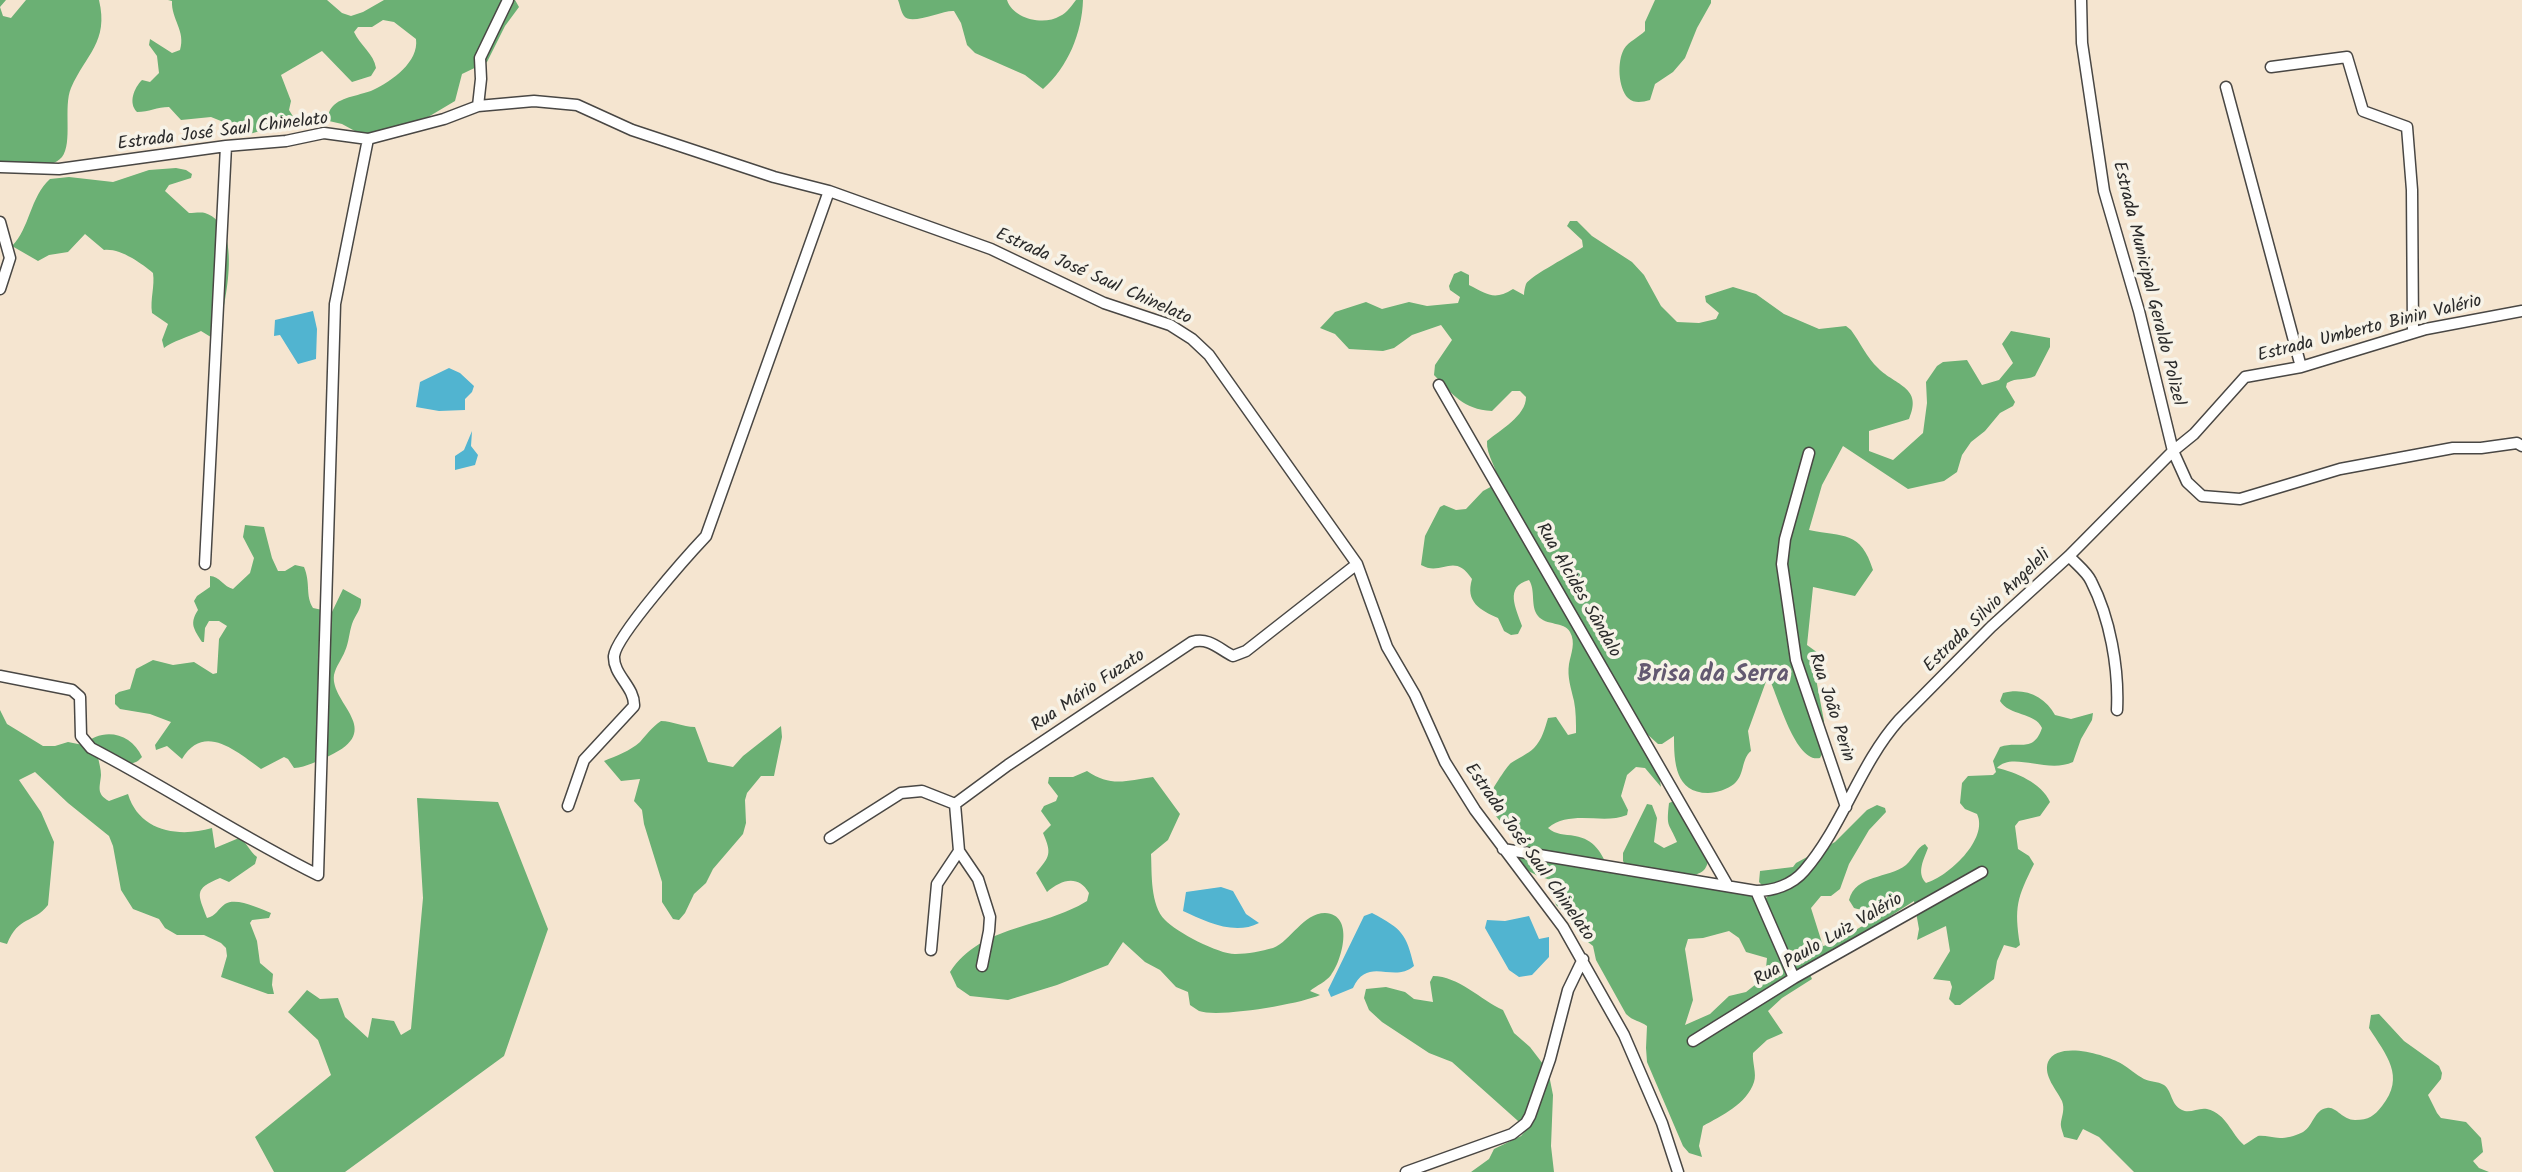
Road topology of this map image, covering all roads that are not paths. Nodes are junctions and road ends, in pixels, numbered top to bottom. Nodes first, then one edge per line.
1 (508, 0) edge
2 (2081, 0) edge
3 (2271, 67) dead end
4 (2226, 87) dead end
5 (478, 106) junction
6 (368, 139) junction
7 (226, 146) junction
8 (0, 167) edge
9 (829, 191) junction
10 (0, 222) edge
11 (0, 289) edge
12 (2522, 311) edge
13 (2413, 333) junction
14 (2301, 368) junction
15 (1439, 385) dead end
16 (2522, 446) edge
17 (2173, 451) junction
18 (1809, 453) dead end
19 (2069, 556) junction
20 (205, 564) dead end
21 (1357, 564) junction
22 (0, 676) edge
23 (2117, 710) dead end
24 (955, 804) junction
25 (568, 806) dead end
26 (1846, 807) junction
27 (830, 838) dead end
28 (1503, 849) junction
29 (958, 851) junction
30 (1982, 872) dead end
31 (1728, 886) junction
32 (1756, 891) junction
33 (930, 950) dead end
34 (1583, 959) junction
35 (982, 966) dead end
36 (1794, 978) junction
37 (1693, 1041) dead end
38 (1406, 1172) edge
39 (1678, 1172) edge

1 - 5 street
2 - 17 street, Estrada Municipal Geraldo Polizel
3 - 13 street
4 - 14 street
5 - 6 street, Estrada José Saul Chinelato
5 - 9 street, Estrada José Saul Chinelato
6 - 7 street, Estrada José Saul Chinelato
6 - 22 street
7 - 8 street, Estrada José Saul Chinelato
7 - 20 street
9 - 21 street, Estrada José Saul Chinelato
9 - 25 street
10 - 11 street
12 - 13 street, Estrada Umberto Binin Valério
13 - 14 street, Estrada Umberto Binin Valério
14 - 17 street, Estrada Umberto Binin Valério
15 - 31 street, Rua Alcides Sândalo
16 - 17 street
17 - 19 street, Estrada Silvio Angeleli
18 - 26 street, Rua João Perin
19 - 23 street
19 - 26 street, Estrada Silvio Angeleli
21 - 24 street, Rua Mário Fuzato
21 - 28 street, Estrada José Saul Chinelato
24 - 27 street
24 - 29 street
26 - 32 street, Estrada Silvio Angeleli
28 - 31 street, Estrada Silvio Angeleli
28 - 34 street, Estrada José Saul Chinelato
29 - 33 street
29 - 35 street
30 - 36 street, Rua Paulo Luiz Valério
31 - 32 street, Estrada Silvio Angeleli
32 - 36 street
34 - 38 street
34 - 39 street, Estrada José Saul Chinelato
36 - 37 street, Rua Paulo Luiz Valério

